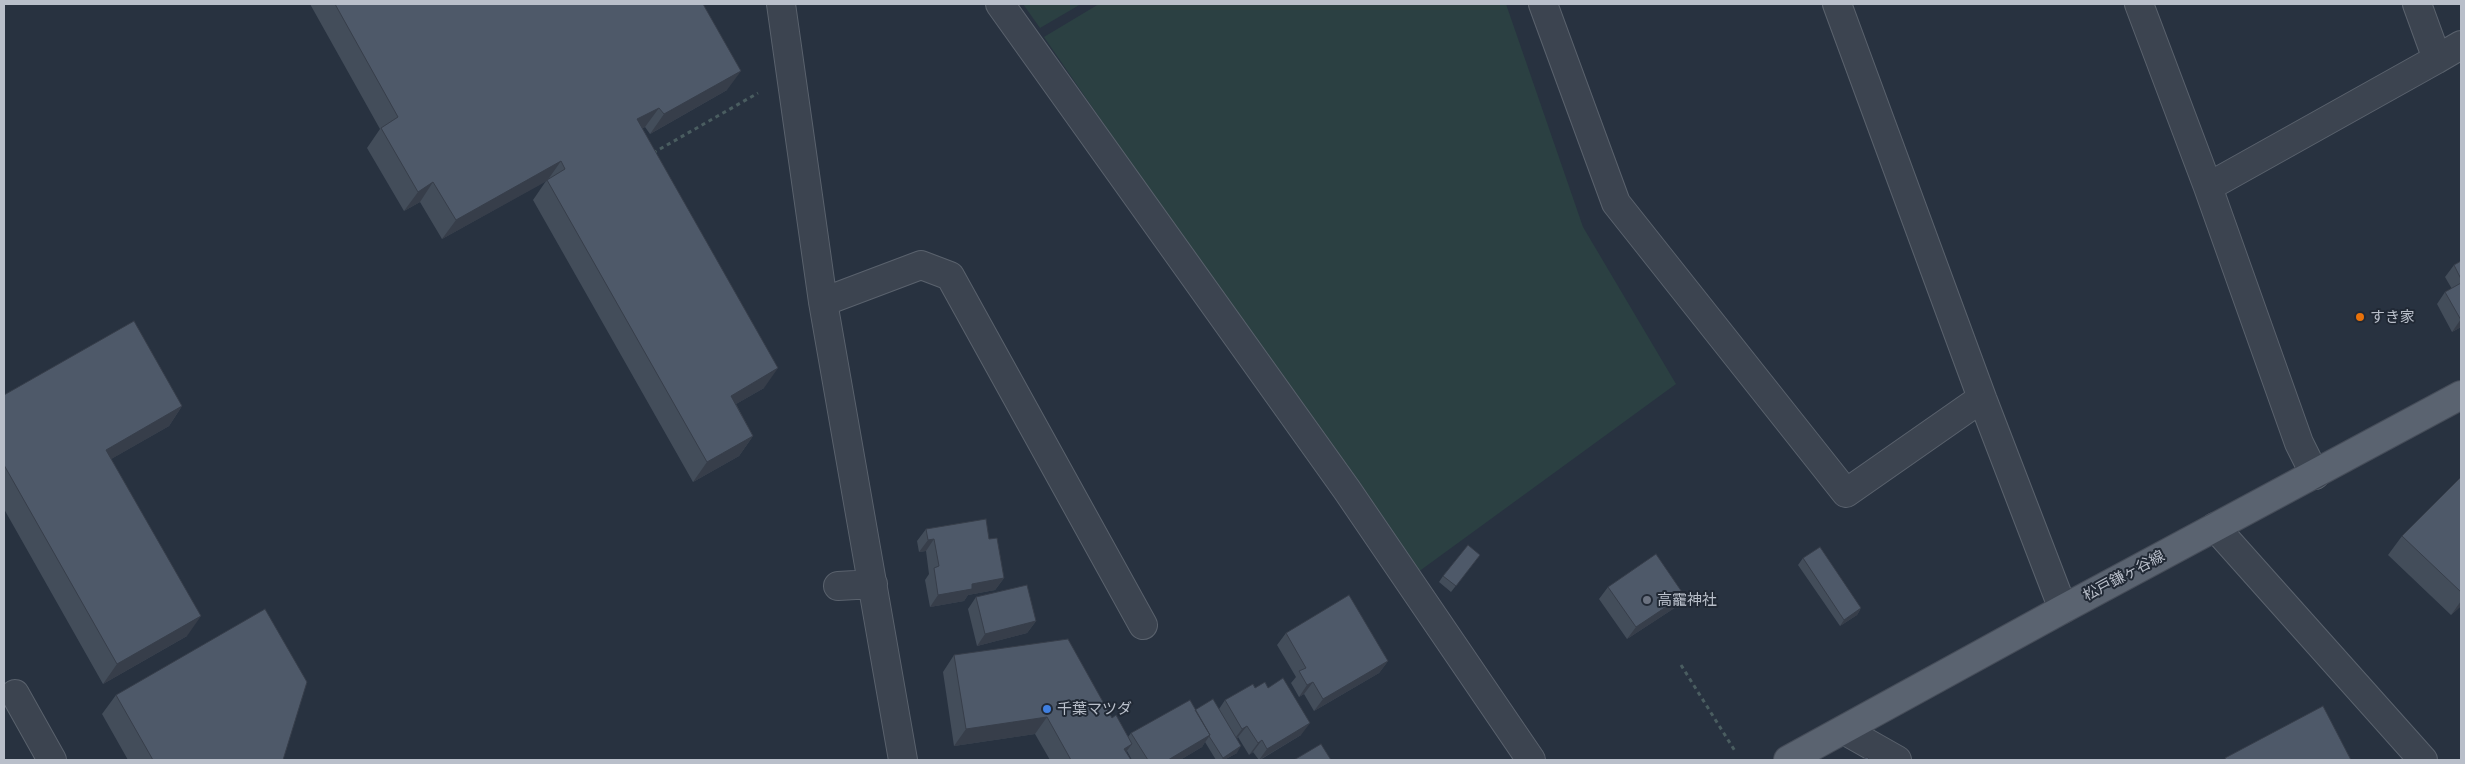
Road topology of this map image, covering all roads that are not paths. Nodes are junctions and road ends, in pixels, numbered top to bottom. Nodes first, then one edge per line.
1 (781, 4) edge
2 (1000, 4) edge
3 (1543, 4) edge
4 (1837, 4) edge
5 (2139, 4) edge
6 (2417, 4) edge
7 (2461, 45) edge
8 (2437, 59) junction
9 (2208, 187) junction
10 (823, 302) junction
11 (2461, 395) edge
12 (1982, 398) junction
13 (2315, 475) junction
14 (2215, 526) junction
15 (872, 584) junction
16 (838, 586) dead end
17 (2063, 609) junction
18 (1144, 625) dead end
19 (14, 694) dead end
20 (1844, 730) junction
21 (52, 760) edge
22 (903, 760) edge
23 (1531, 760) edge
24 (1788, 760) edge
25 (1898, 760) edge
26 (2423, 760) edge

1 - 10 street
2 - 23 street
3 - 12 street
4 - 12 street
5 - 9 street
6 - 8 street
7 - 8 street
8 - 9 street
9 - 13 street
10 - 15 street
10 - 18 street
11 - 13 main road, 松戸鎌ヶ谷線
12 - 17 street
13 - 14 main road, 松戸鎌ヶ谷線
14 - 17 main road, 松戸鎌ヶ谷線
14 - 26 street
15 - 16 street
15 - 22 street
17 - 20 main road, 松戸鎌ヶ谷線
19 - 21 street
20 - 24 main road, 松戸鎌ヶ谷線
20 - 25 street

